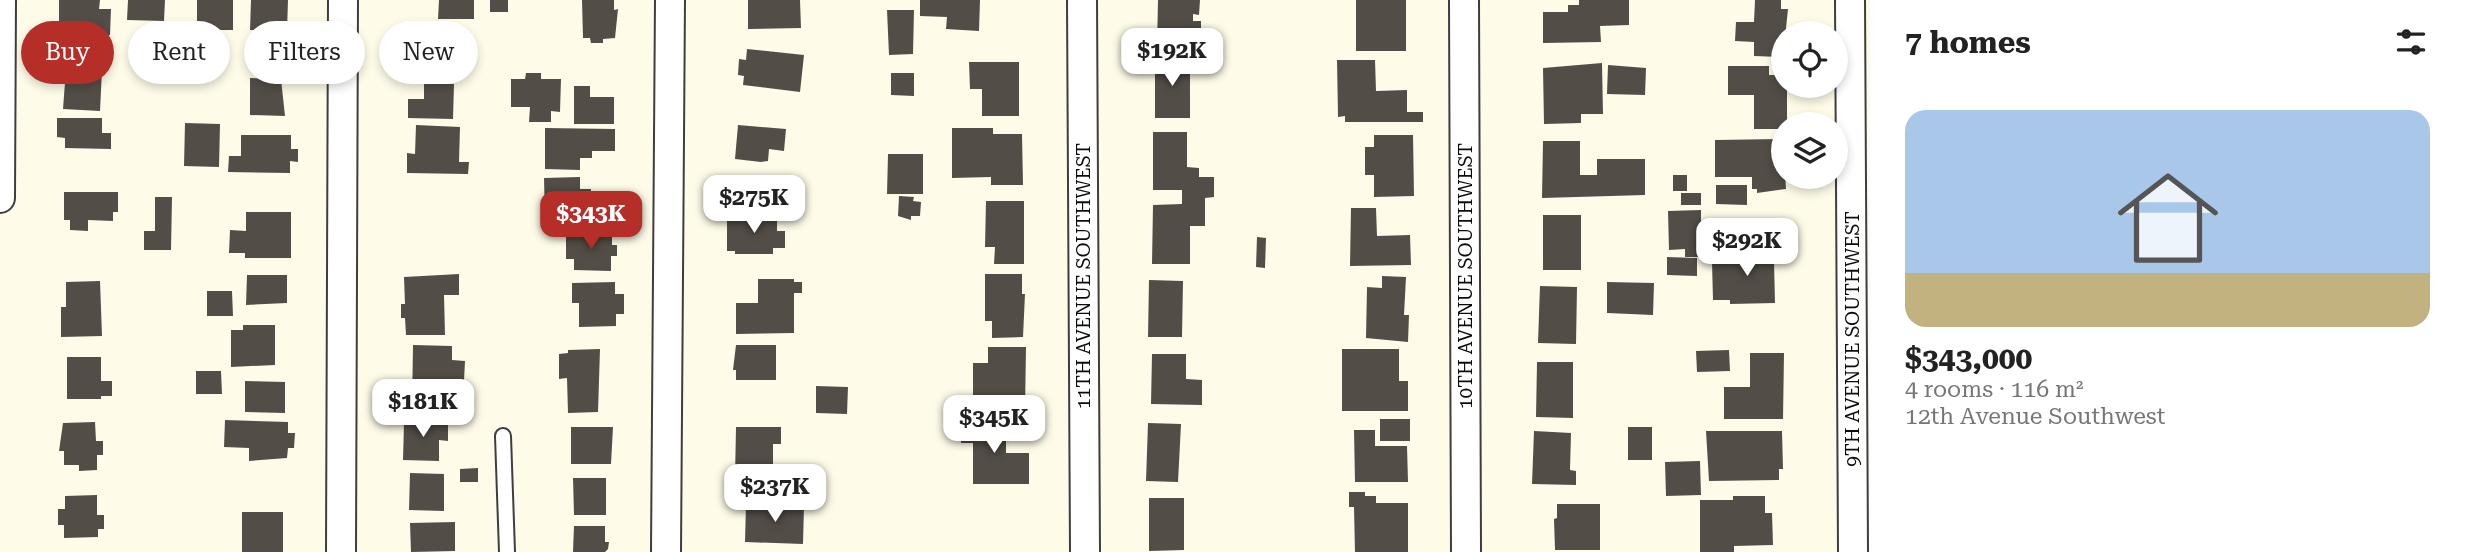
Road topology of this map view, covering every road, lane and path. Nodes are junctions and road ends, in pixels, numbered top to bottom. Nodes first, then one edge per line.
1 (1, 0) edge
2 (343, 0) edge
3 (670, 0) edge
4 (1082, 0) edge
5 (1464, 0) edge
6 (1850, 0) edge
7 (0, 198) edge
8 (503, 436) dead end
9 (341, 552) edge
10 (507, 552) edge
11 (666, 552) edge
12 (1085, 552) edge
13 (1466, 552) edge
14 (1853, 552) edge

1 - 7 street
2 - 9 street
3 - 11 street
4 - 12 street, 11TH AVENUE SOUTHWEST
5 - 13 street, 10TH AVENUE SOUTHWEST
6 - 14 street, 9TH AVENUE SOUTHWEST
8 - 10 lane

